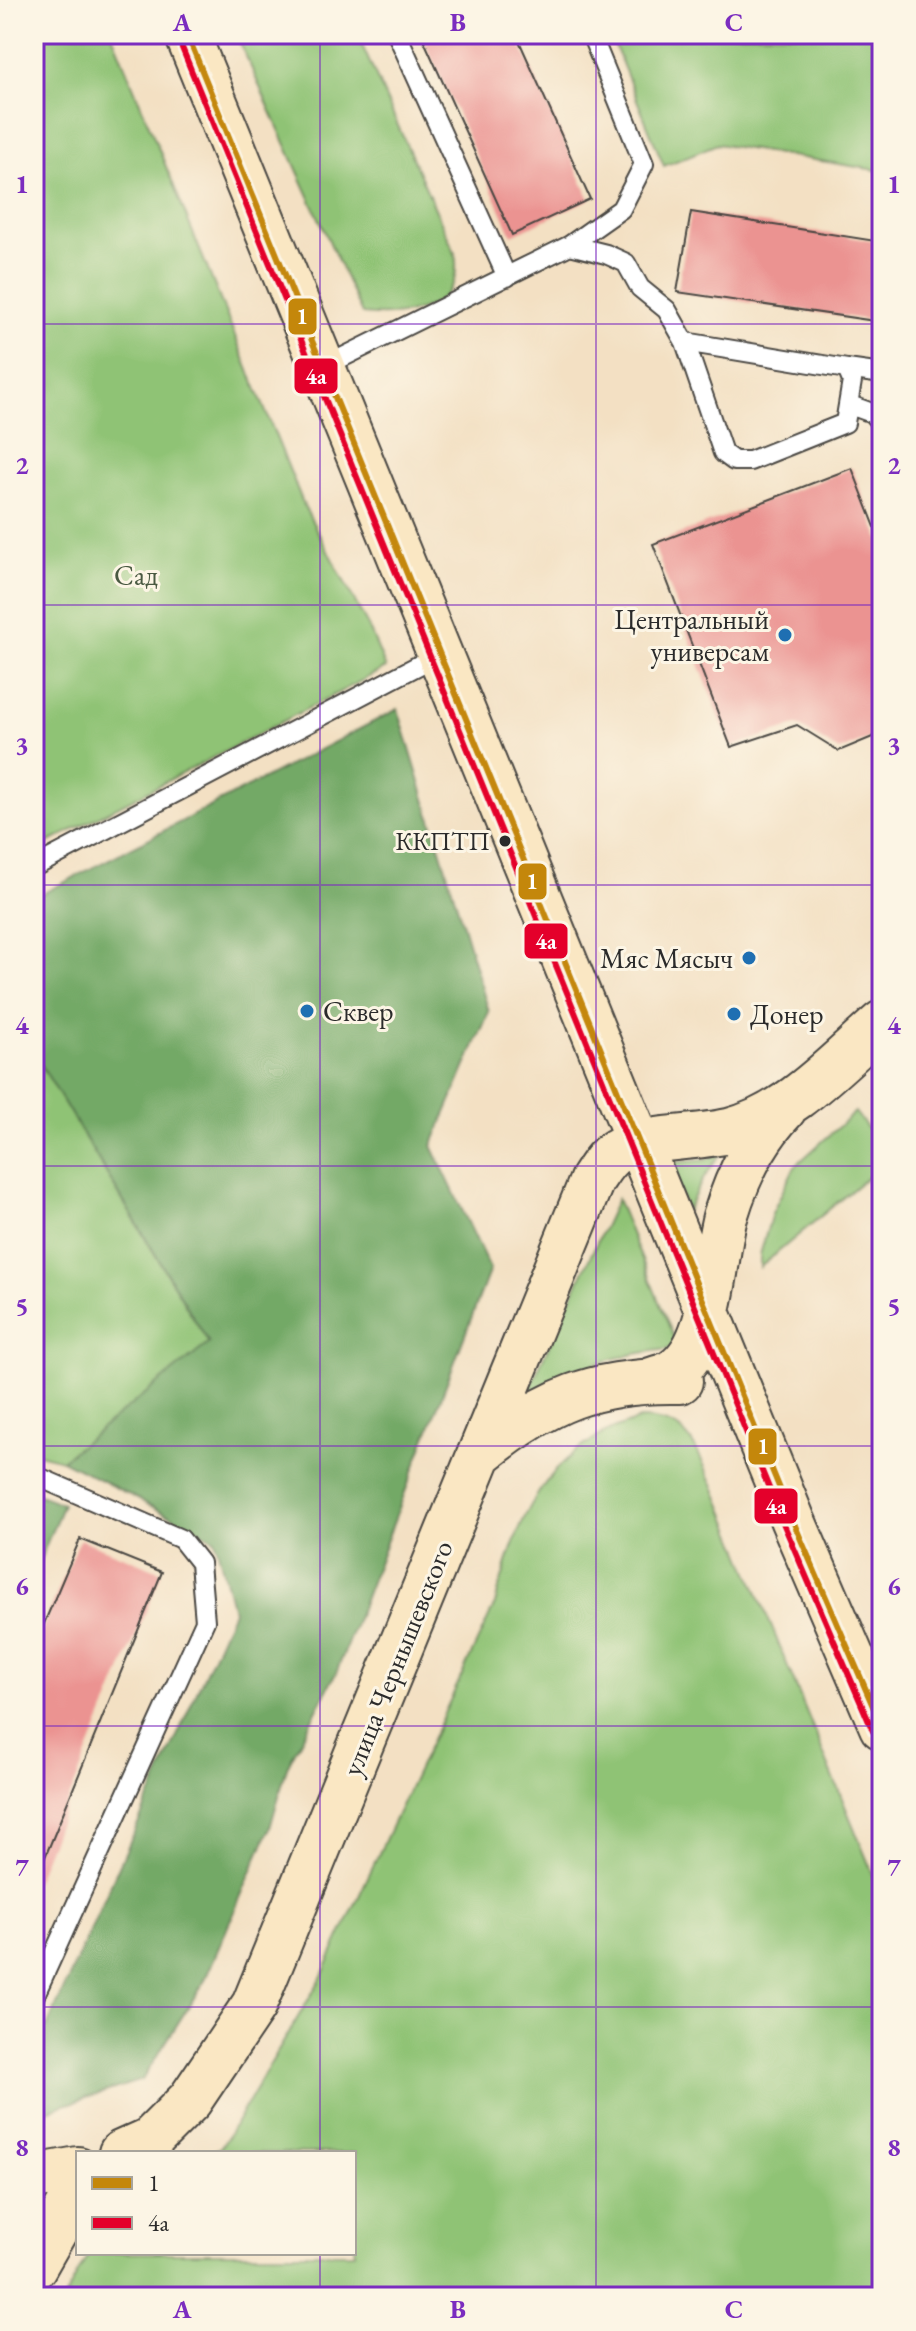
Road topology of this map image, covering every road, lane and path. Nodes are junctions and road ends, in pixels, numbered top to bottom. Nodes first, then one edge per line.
1 (187, 34) edge
2 (397, 34) edge
3 (591, 34) edge
4 (570, 245) junction
5 (507, 277) junction
6 (685, 342) junction
7 (323, 367) junction
8 (847, 369) junction
9 (882, 374) edge
10 (850, 405) junction
11 (882, 425) edge
12 (440, 654) junction
13 (34, 867) edge
14 (882, 1023) edge
15 (617, 1087) junction
16 (791, 1101) junction
17 (639, 1143) junction
18 (592, 1180) junction
19 (669, 1216) junction
20 (725, 1217) junction
21 (708, 1310) junction
22 (649, 1381) junction
23 (737, 1383) junction
24 (481, 1453) junction
25 (34, 1475) edge
26 (882, 1727) edge
27 (34, 1997) edge
28 (125, 2151) edge
29 (76, 2169) edge
30 (34, 2177) edge
31 (76, 2194) edge
32 (34, 2267) edge

1 - 7 street
2 - 5 lane
3 - 4 lane
4 - 5 lane
4 - 6 lane
5 - 7 lane
6 - 8 lane
6 - 10 lane
7 - 12 street
8 - 9 lane
8 - 10 lane
10 - 11 lane
12 - 13 lane
12 - 15 street
14 - 16 street
15 - 17 street
15 - 18 street
16 - 17 street, улица Чернышевского
16 - 20 street
17 - 18 street, улица Чернышевского
17 - 19 street
18 - 24 street, улица Чернышевского
19 - 20 street
19 - 21 street
20 - 21 street
21 - 22 street
21 - 23 street
22 - 23 street
22 - 24 street
23 - 26 street
24 - 28 street, улица Чернышевского
25 - 27 lane
29 - 30 street
31 - 32 street

